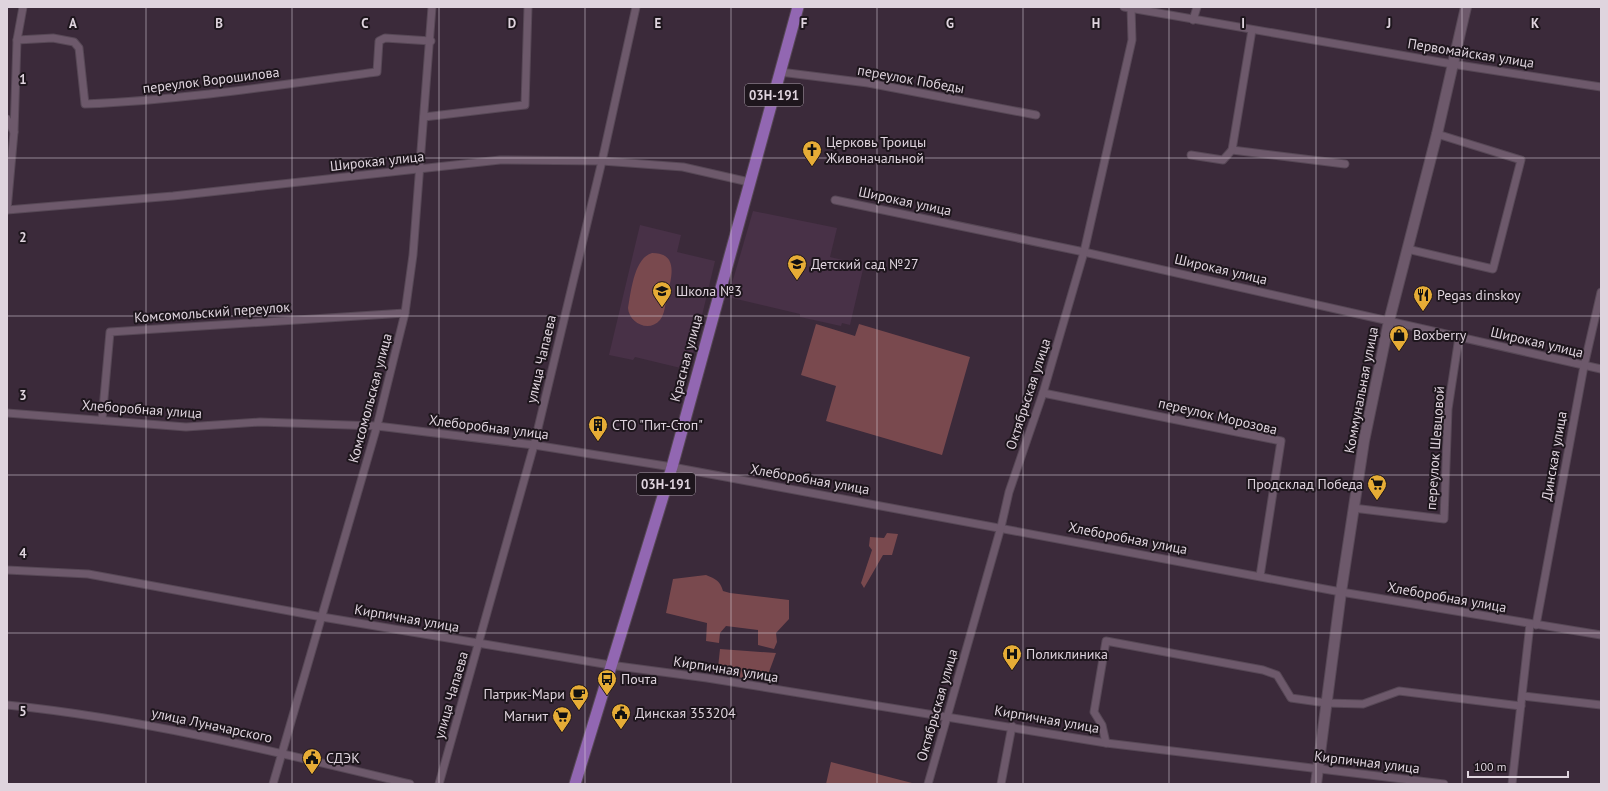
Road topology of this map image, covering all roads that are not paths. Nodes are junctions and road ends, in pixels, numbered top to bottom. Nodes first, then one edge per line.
1 (23, 7) edge
2 (432, 7) edge
3 (528, 7) edge
4 (636, 7) edge
5 (798, 7) edge
6 (1128, 7) edge
7 (1197, 7) edge
8 (1466, 7) edge
9 (1193, 20) junction
10 (1252, 30) junction
11 (17, 40) junction
12 (431, 41) junction
13 (1452, 64) junction
14 (780, 72) junction
15 (1601, 87) edge
16 (1036, 115) dead end
17 (424, 117) junction
18 (7, 119) edge
19 (14, 132) junction
20 (1437, 134) junction
21 (1232, 150) junction
22 (1191, 155) dead end
23 (602, 161) junction
24 (1345, 164) dead end
25 (419, 169) junction
26 (749, 182) junction
27 (835, 200) dead end
28 (7, 210) edge
29 (1407, 249) junction
30 (1084, 252) junction
31 (1601, 292) edge
32 (405, 313) junction
33 (1389, 321) junction
34 (1459, 337) junction
35 (1584, 366) junction
36 (1601, 369) edge
37 (1043, 393) junction
38 (7, 413) edge
39 (102, 420) junction
40 (377, 426) junction
41 (534, 445) junction
42 (672, 467) junction
43 (1353, 508) junction
44 (1001, 527) junction
45 (7, 570) edge
46 (1260, 576) junction
47 (1341, 592) junction
48 (322, 617) junction
49 (1533, 625) junction
50 (1601, 635) edge
51 (479, 643) junction
52 (610, 665) junction
53 (1523, 696) junction
54 (1326, 703) junction
55 (7, 705) edge
56 (1601, 705) edge
57 (1521, 706) junction
58 (947, 716) junction
59 (1012, 726) junction
60 (1106, 743) junction
61 (283, 753) junction
62 (1318, 770) junction
63 (273, 784) edge
64 (410, 784) edge
65 (439, 784) edge
66 (575, 784) edge
67 (928, 784) edge
68 (1001, 784) edge
69 (1316, 784) edge
70 (1444, 784) edge
71 (1512, 784) edge

1 - 11 street
2 - 12 street, Комсомольская улица
3 - 17 street
4 - 23 street, улица Чапаева
5 - 14 main road, Красная улица / 03Н-191
6 - 9 street, Первомайская улица
6 - 30 street, Октябрьская улица
7 - 9 street
8 - 13 street, Коммунальная улица
9 - 10 street, Первомайская улица
10 - 13 street, Первомайская улица
10 - 21 street
11 - 12 street, переулок Ворошилова
11 - 19 street
12 - 17 street, Комсомольская улица
13 - 15 street, Первомайская улица
13 - 20 street, Коммунальная улица
14 - 16 street, переулок Победы
14 - 26 main road, Красная улица / 03Н-191
17 - 25 street, Комсомольская улица
18 - 19 street
19 - 28 street
20 - 29 street, Коммунальная улица
20 - 29 street
21 - 22 street
21 - 24 street
23 - 25 street, Широкая улица
23 - 26 street, Широкая улица
23 - 41 street, улица Чапаева
25 - 28 street, Широкая улица
25 - 32 street, Комсомольская улица
26 - 42 main road, Красная улица / 03Н-191
27 - 30 street, Широкая улица
29 - 33 street, Коммунальная улица
30 - 33 street, Широкая улица
30 - 37 street, Октябрьская улица
31 - 35 street, Динская улица
32 - 39 street, Комсомольский переулок
32 - 40 street, Комсомольская улица
33 - 34 street, Широкая улица
33 - 43 street, Коммунальная улица
34 - 35 street, Широкая улица
34 - 43 street, переулок Шевцовой
35 - 36 street, Широкая улица
35 - 49 street, Динская улица
37 - 44 street, Октябрьская улица
37 - 46 street, переулок Морозова
38 - 39 street, Хлеборобная улица
39 - 40 street, Хлеборобная улица
40 - 41 street, Хлеборобная улица
40 - 48 street, Комсомольская улица
41 - 42 street, Хлеборобная улица
41 - 51 street, улица Чапаева
42 - 44 street, Хлеборобная улица
42 - 52 main road, Красная улица / 03Н-191
43 - 47 street, Коммунальная улица
44 - 46 street, Хлеборобная улица
44 - 58 street, Октябрьская улица
45 - 48 street, Кирпичная улица
46 - 47 street, Хлеборобная улица
47 - 49 street, Хлеборобная улица
47 - 54 street, Коммунальная улица
48 - 51 street, Кирпичная улица
48 - 61 street, Комсомольская улица
49 - 50 street, Хлеборобная улица
49 - 53 street, Динская улица
51 - 52 street, Кирпичная улица
51 - 65 street, улица Чапаева
52 - 58 street, Кирпичная улица
52 - 66 main road, Красная улица / 03Н-191
53 - 56 street
53 - 57 street, Динская улица
54 - 57 street
54 - 60 street
54 - 62 street, Коммунальная улица
55 - 61 street, улица Луначарского
57 - 71 street, Динская улица
58 - 59 street, Кирпичная улица
58 - 67 street, Октябрьская улица
59 - 60 street, Кирпичная улица
59 - 68 street
60 - 62 street, Кирпичная улица
61 - 63 street, Комсомольская улица
61 - 64 street, улица Луначарского
62 - 69 street, Коммунальная улица
62 - 70 street, Кирпичная улица

